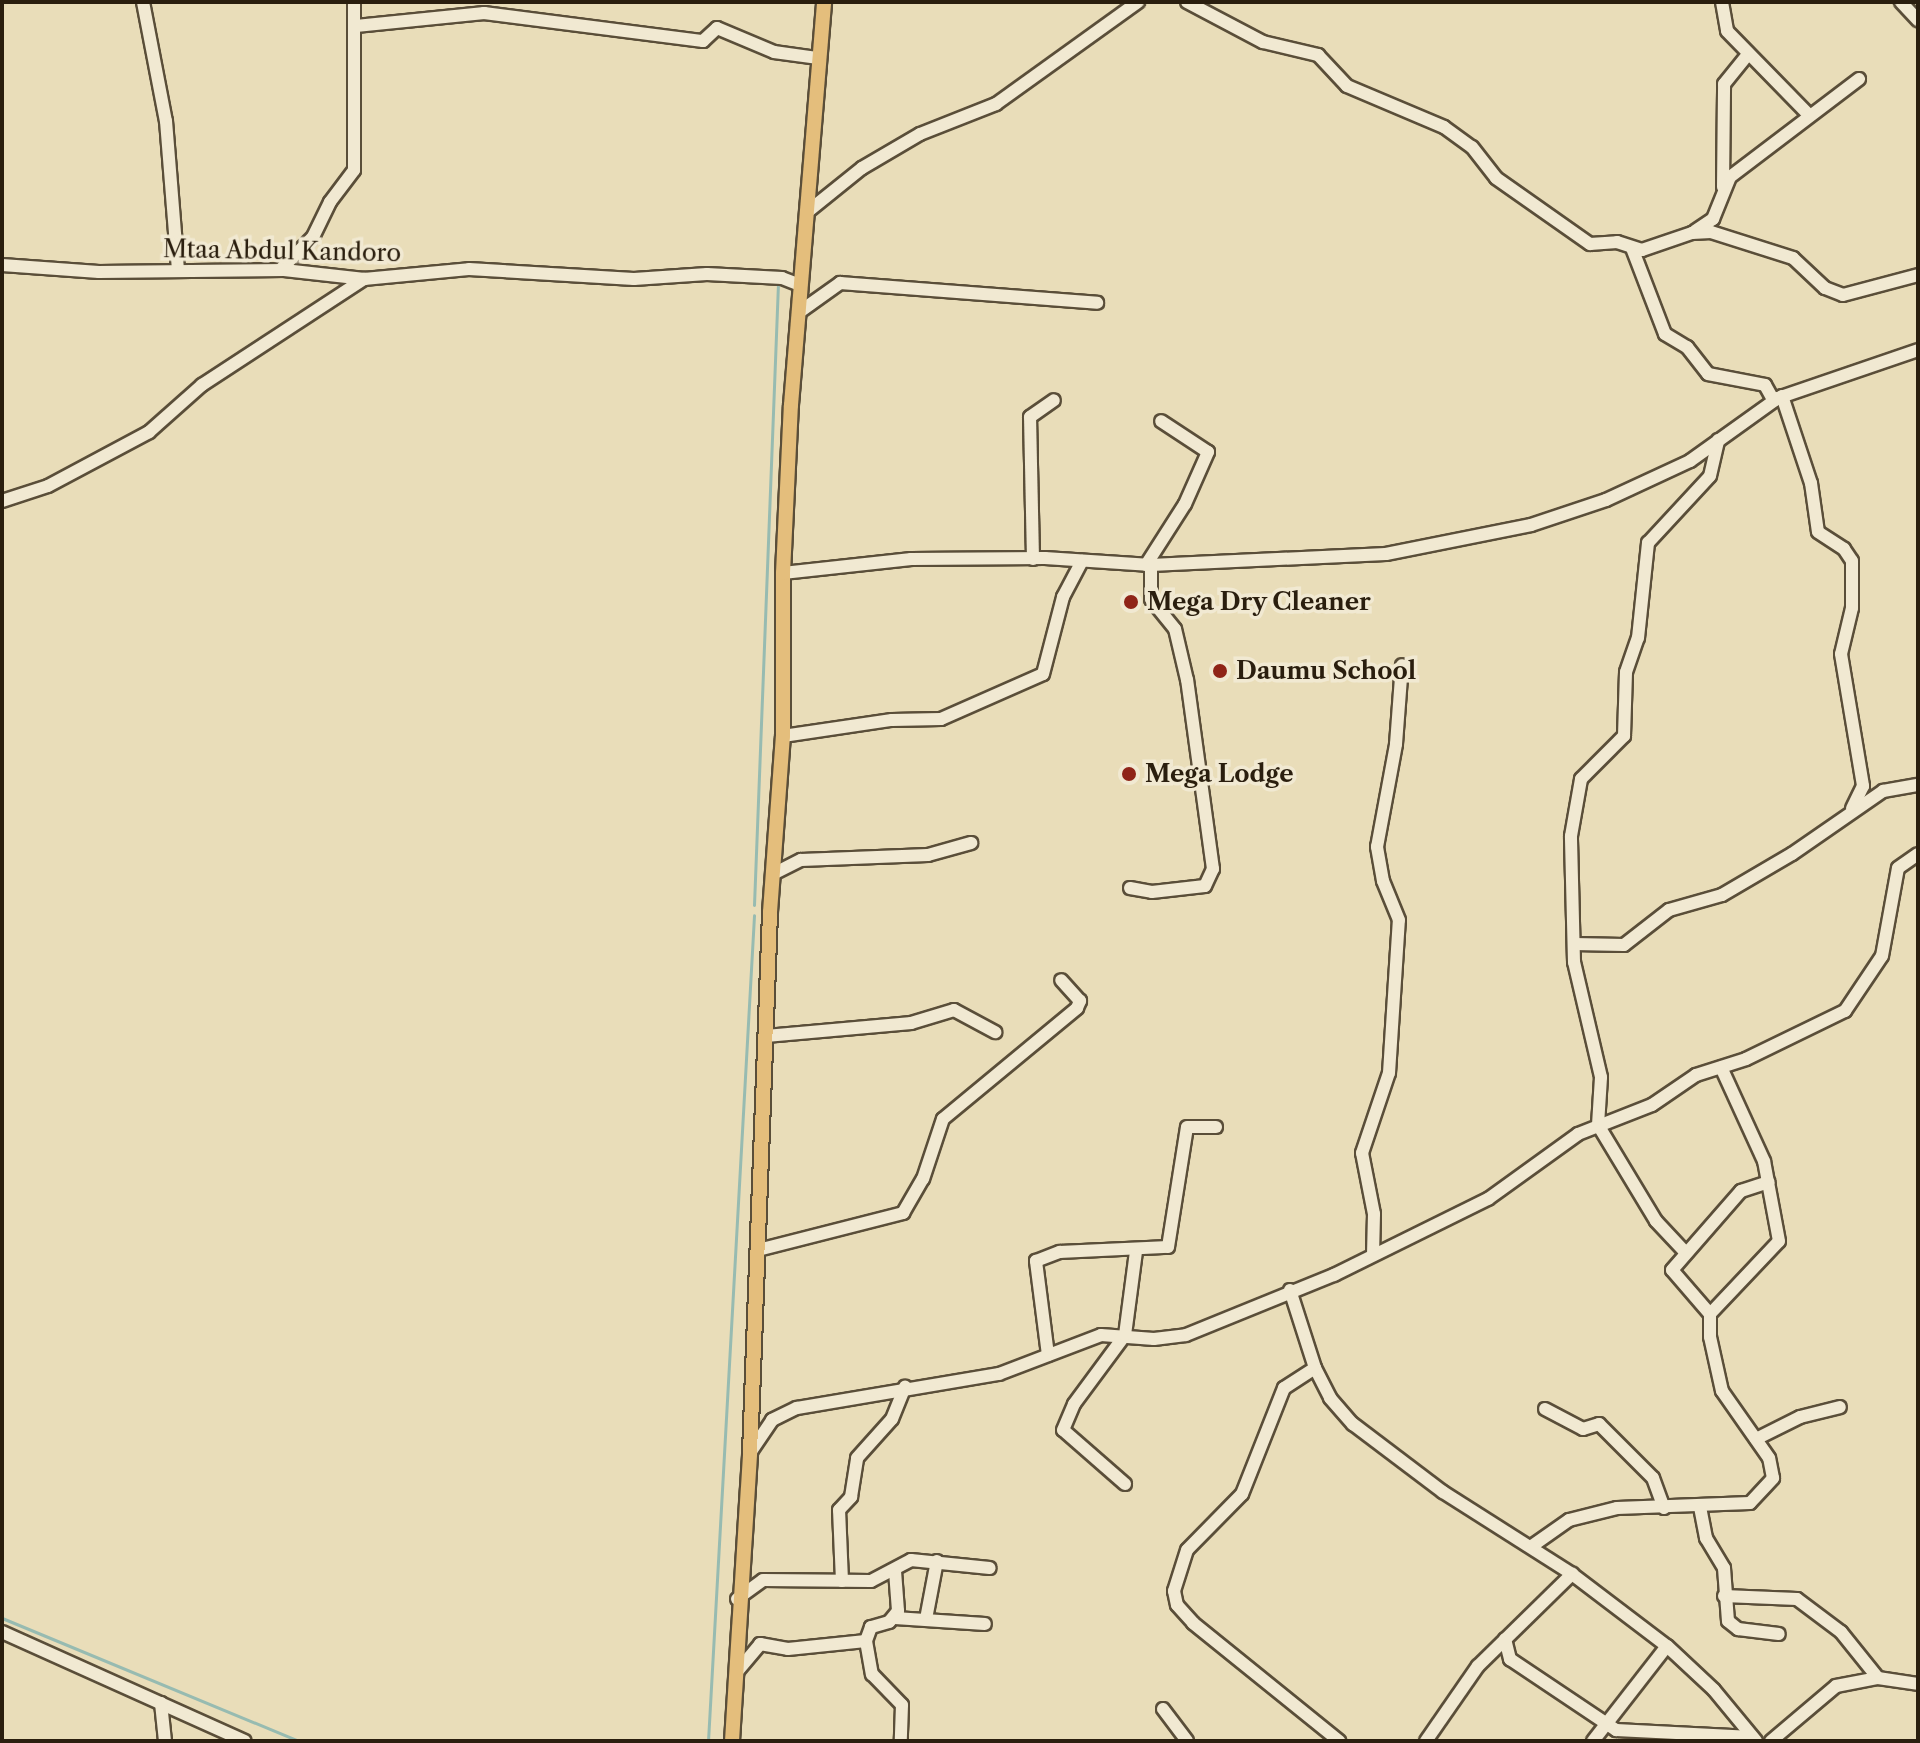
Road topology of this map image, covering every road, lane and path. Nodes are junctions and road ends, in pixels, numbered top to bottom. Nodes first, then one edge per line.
1 (143, 2) edge
2 (354, 2) edge
3 (824, 2) edge
4 (1138, 2) edge
5 (1187, 2) edge
6 (1722, 2) edge
7 (1901, 2) edge
8 (1918, 20) edge
9 (356, 26) junction
10 (1747, 56) junction
11 (817, 58) junction
12 (1859, 79) dead end
13 (1807, 113) junction
14 (1723, 187) junction
15 (806, 213) junction
16 (1692, 233) junction
17 (1632, 248) junction
18 (2, 265) edge
19 (280, 270) junction
20 (178, 271) junction
21 (1918, 275) edge
22 (364, 279) junction
23 (800, 285) junction
24 (1097, 303) dead end
25 (798, 313) junction
26 (1918, 350) edge
27 (1778, 398) junction
28 (1054, 400) dead end
29 (1161, 421) dead end
30 (1718, 440) junction
31 (2, 501) edge
32 (1033, 559) junction
33 (1082, 561) junction
34 (1148, 565) junction
35 (783, 573) junction
36 (1402, 665) dead end
37 (783, 736) junction
38 (1918, 785) edge
39 (1852, 809) junction
40 (971, 843) dead end
41 (1918, 854) edge
42 (775, 873) junction
43 (1130, 888) dead end
44 (1574, 944) junction
45 (1061, 980) dead end
46 (995, 1032) dead end
47 (766, 1036) junction
48 (1721, 1067) junction
49 (1598, 1125) junction
50 (1216, 1127) dead end
51 (1769, 1182) junction
52 (758, 1250) junction
53 (1136, 1251) junction
54 (1686, 1253) junction
55 (1373, 1255) junction
56 (1290, 1290) junction
57 (1276, 1298) junction
58 (1710, 1314) junction
59 (1294, 1316) junction
60 (1125, 1335) junction
61 (1048, 1355) junction
62 (1315, 1368) junction
63 (905, 1387) junction
64 (1840, 1407) dead end
65 (1545, 1409) dead end
66 (1756, 1439) junction
67 (750, 1453) junction
68 (1125, 1484) dead end
69 (1700, 1507) junction
70 (1664, 1508) junction
71 (1532, 1546) junction
72 (937, 1561) junction
73 (990, 1568) dead end
74 (895, 1571) junction
75 (1572, 1574) junction
76 (842, 1581) junction
77 (1724, 1596) junction
78 (737, 1599) junction
79 (895, 1618) junction
80 (926, 1619) junction
81 (985, 1624) dead end
82 (2, 1632) edge
83 (1779, 1634) dead end
84 (1505, 1639) junction
85 (866, 1641) junction
86 (1667, 1646) junction
87 (736, 1673) junction
88 (1878, 1678) junction
89 (1918, 1684) edge
90 (161, 1703) junction
91 (1163, 1709) dead end
92 (1607, 1724) junction
93 (1754, 1739) edge
94 (165, 1741) edge
95 (245, 1741) edge
96 (732, 1741) edge
97 (901, 1741) edge
98 (1187, 1741) edge
99 (1339, 1741) edge
100 (1426, 1741) edge
101 (1593, 1741) edge
102 (1771, 1741) edge

1 - 20 street
2 - 9 street
3 - 11 main road
4 - 15 street
5 - 17 street
6 - 10 street
7 - 8 street
9 - 11 street
9 - 19 street
10 - 13 street
10 - 14 street
11 - 15 main road
12 - 13 street
13 - 14 street
14 - 16 street
15 - 23 main road
16 - 17 street
16 - 21 street
17 - 27 street
18 - 20 street, Mtaa Abdul Kandoro
19 - 20 street, Mtaa Abdul Kandoro
19 - 22 street, Mtaa Abdul Kandoro
22 - 23 street, Mtaa Abdul Kandoro
22 - 31 street
23 - 25 main road
24 - 25 street
25 - 35 main road
26 - 27 street
27 - 30 street
27 - 39 street
28 - 32 street
29 - 34 street
30 - 34 street
30 - 44 street
32 - 33 street
32 - 35 street
33 - 34 street
33 - 37 street
34 - 43 street
35 - 37 main road
36 - 55 street
37 - 42 main road
38 - 39 street
39 - 44 street
40 - 42 street
41 - 48 street
42 - 47 main road
44 - 49 street
45 - 52 street
46 - 47 street
47 - 52 main road
48 - 49 street
48 - 51 street
49 - 54 street
49 - 55 street
50 - 53 street
51 - 54 street
51 - 58 street
52 - 67 main road
53 - 60 street
53 - 61 street
54 - 58 street
55 - 56 street
56 - 57 street
56 - 59 street
57 - 59 street
57 - 60 street
58 - 66 street
59 - 62 street
60 - 61 street
60 - 68 street
61 - 63 street
62 - 71 street
62 - 99 street
63 - 67 street
63 - 76 street
64 - 66 street
65 - 70 street
66 - 69 street
67 - 78 main road
69 - 70 street
69 - 77 street
70 - 71 street
71 - 75 street
72 - 73 street
72 - 74 street
72 - 80 street
74 - 76 street
74 - 79 street
75 - 84 street
75 - 86 street
76 - 78 street
77 - 83 street
77 - 88 street
78 - 87 main road
79 - 80 street
79 - 85 street
80 - 81 street
82 - 90 street
84 - 92 street
84 - 100 street
85 - 87 street
85 - 97 street
86 - 92 street
86 - 93 street
87 - 96 main road
88 - 89 street
88 - 102 street
90 - 94 street
90 - 95 street
91 - 98 street
92 - 93 street
92 - 101 street

